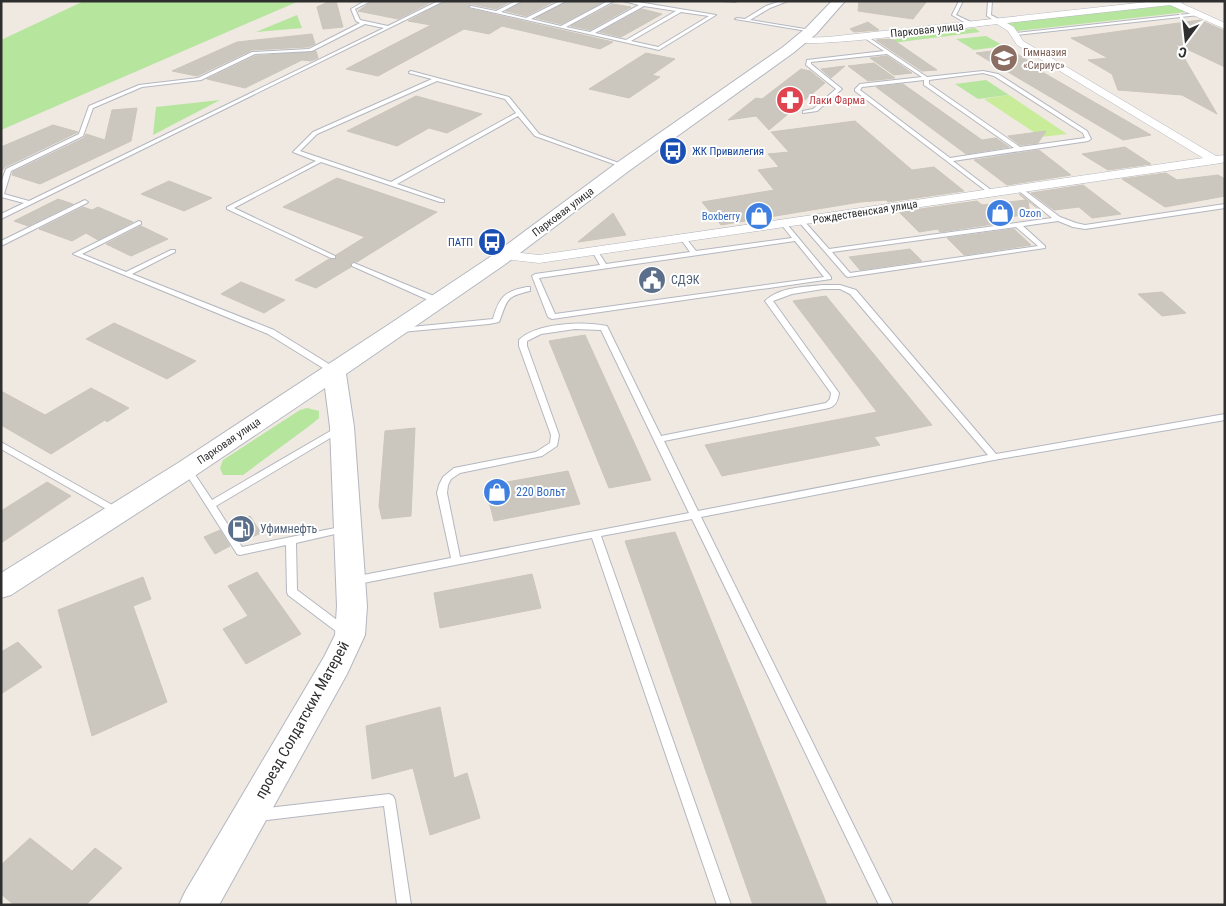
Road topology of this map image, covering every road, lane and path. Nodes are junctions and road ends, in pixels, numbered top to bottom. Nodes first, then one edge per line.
1 (369, 1) edge
2 (442, 1) edge
3 (520, 1) edge
4 (564, 1) edge
5 (612, 1) edge
6 (625, 1) edge
7 (723, 1) edge
8 (735, 1) edge
9 (786, 1) edge
10 (839, 1) edge
11 (962, 1) edge
12 (990, 1) edge
13 (1181, 1) edge
14 (1171, 2) edge
15 (643, 5) junction
16 (472, 7) dead end
17 (681, 10) junction
18 (496, 13) junction
19 (1197, 14) junction
20 (713, 15) junction
21 (719, 16) dead end
22 (527, 19) junction
23 (737, 19) dead end
24 (747, 20) junction
25 (1000, 22) junction
26 (364, 23) junction
27 (972, 25) junction
28 (1225, 26) edge
29 (389, 27) junction
30 (562, 27) junction
31 (811, 31) junction
32 (590, 34) junction
33 (1015, 34) junction
34 (865, 36) junction
35 (799, 41) junction
36 (627, 42) junction
37 (310, 50) junction
38 (888, 52) junction
39 (334, 54) junction
40 (411, 72) dead end
41 (927, 78) junction
42 (437, 79) junction
43 (519, 112) junction
44 (805, 112) dead end
45 (1018, 149) junction
46 (321, 160) junction
47 (947, 160) junction
48 (1221, 161) edge
49 (624, 166) junction
50 (392, 184) junction
51 (1020, 189) junction
52 (992, 193) junction
53 (2, 195) edge
54 (442, 201) dead end
55 (85, 202) dead end
56 (29, 203) junction
57 (1225, 206) edge
58 (1, 217) edge
59 (1056, 219) junction
60 (802, 222) junction
61 (139, 223) dead end
62 (784, 224) junction
63 (1018, 225) junction
64 (683, 238) junction
65 (797, 239) junction
66 (1, 244) edge
67 (827, 250) junction
68 (595, 251) junction
69 (173, 252) dead end
70 (694, 253) junction
71 (504, 256) junction
72 (333, 257) dead end
73 (354, 265) dead end
74 (604, 266) junction
75 (127, 274) junction
76 (527, 288) dead end
77 (438, 301) junction
78 (396, 330) junction
79 (334, 372) junction
80 (1225, 417) edge
81 (342, 427) junction
82 (659, 439) junction
83 (1, 445) edge
84 (994, 457) junction
85 (187, 469) junction
86 (210, 505) junction
87 (119, 512) junction
88 (696, 515) junction
89 (348, 528) junction
90 (596, 535) junction
91 (291, 540) junction
92 (456, 561) junction
93 (352, 582) junction
94 (1, 587) edge
95 (350, 635) junction
96 (249, 816) junction
97 (198, 905) edge
98 (404, 905) edge
99 (724, 905) edge
100 (886, 905) edge

1 - 26 lane
2 - 29 lane
3 - 18 lane
4 - 22 lane
5 - 30 lane
6 - 15 lane
7 - 8 lane
9 - 24 lane
10 - 31 main road
11 - 27 lane
12 - 25 lane
13 - 14 street, Парковая улица
14 - 19 street
14 - 25 street, Парковая улица
15 - 17 lane
15 - 32 lane
16 - 18 lane
17 - 20 lane
17 - 36 lane
18 - 22 lane
19 - 28 street
19 - 33 lane
20 - 21 lane
20 - 36 lane
22 - 30 lane
23 - 24 lane
24 - 31 lane
25 - 27 street, Парковая улица
25 - 33 street
26 - 29 lane
26 - 37 lane
27 - 34 street, Парковая улица
29 - 39 lane
30 - 32 lane
31 - 35 main road
32 - 36 lane
33 - 48 street
34 - 35 street, Парковая улица
34 - 38 lane
35 - 49 main road, Парковая улица
37 - 39 lane
37 - 53 lane
38 - 41 lane
38 - 44 lane
39 - 56 lane
40 - 42 lane
41 - 45 lane
41 - 45 lane
41 - 47 lane
42 - 43 lane
42 - 46 lane
43 - 49 lane
43 - 50 lane
45 - 47 lane
46 - 50 lane
46 - 72 lane
47 - 52 lane
48 - 51 street, Рождественская улица
49 - 71 main road, Парковая улица
50 - 54 lane
51 - 52 street, Рождественская улица
51 - 59 lane
52 - 60 street, Рождественская улица
53 - 56 lane
55 - 66 lane
56 - 58 lane
57 - 59 lane
59 - 63 lane
60 - 62 street, Рождественская улица
60 - 67 lane
61 - 75 lane
62 - 64 street, Рождественская улица
62 - 65 lane
63 - 67 lane
63 - 67 lane
64 - 68 street, Рождественская улица
64 - 70 lane
65 - 70 lane
65 - 74 lane
68 - 71 street, Рождественская улица
68 - 74 lane
69 - 75 lane
70 - 74 lane
71 - 77 main road, Парковая улица
73 - 77 lane
75 - 79 lane
76 - 78 lane
77 - 78 main road, Парковая улица
78 - 79 main road, Парковая улица
79 - 81 main road, проезд Солдатских Матерей
79 - 85 main road, Парковая улица
80 - 84 lane
81 - 86 lane
81 - 89 main road, проезд Солдатских Матерей
82 - 84 lane
82 - 88 lane
82 - 92 lane
83 - 87 lane
84 - 88 lane
85 - 86 lane
85 - 87 main road, Парковая улица
86 - 91 lane
87 - 94 main road, Парковая улица
88 - 90 lane
88 - 100 lane
89 - 91 lane
89 - 93 main road, проезд Солдатских Матерей
90 - 92 lane
90 - 99 lane
91 - 95 lane
92 - 93 lane
93 - 95 main road, проезд Солдатских Матерей
95 - 96 main road, проезд Солдатских Матерей
96 - 97 main road, проезд Солдатских Матерей
96 - 98 lane

